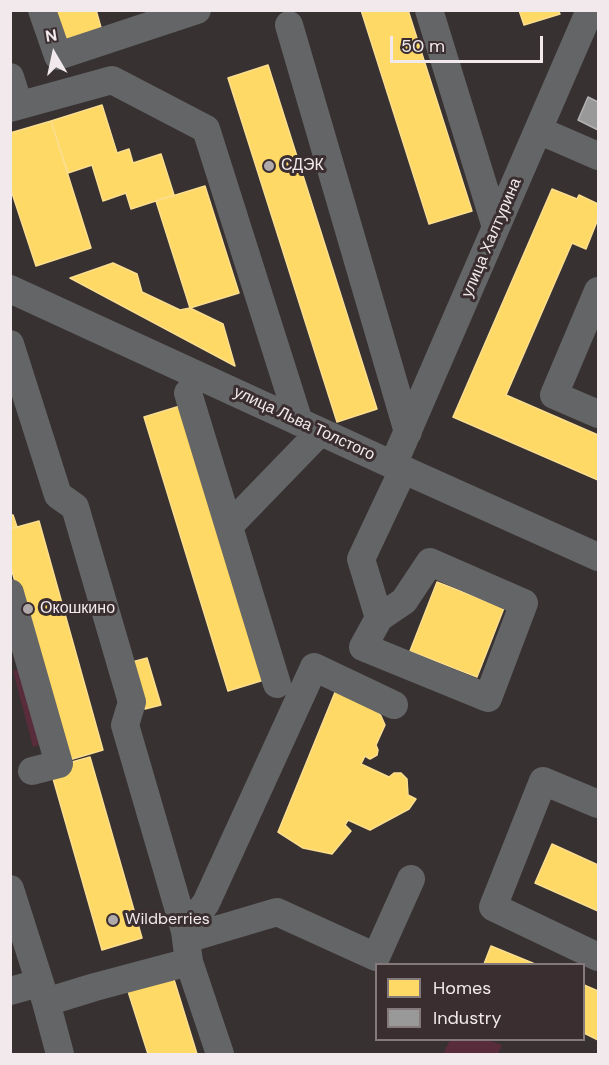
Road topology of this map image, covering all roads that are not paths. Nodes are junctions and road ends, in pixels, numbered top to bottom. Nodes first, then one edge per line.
1 (42, 10) edge
2 (197, 10) edge
3 (429, 10) edge
4 (590, 10) edge
5 (289, 25) dead end
6 (10, 77) edge
7 (15, 107) edge
8 (538, 129) junction
9 (598, 156) edge
10 (496, 227) junction
11 (10, 289) edge
12 (598, 291) edge
13 (10, 344) edge
14 (188, 393) dead end
15 (598, 414) edge
16 (310, 427) junction
17 (408, 432) junction
18 (398, 467) junction
19 (229, 526) junction
20 (598, 557) edge
21 (10, 593) edge
22 (379, 618) junction
23 (19, 659) edge
24 (278, 684) dead end
25 (394, 705) dead end
26 (32, 771) dead end
27 (598, 804) edge
28 (411, 879) dead end
29 (10, 889) edge
30 (187, 944) junction
31 (598, 957) edge
32 (10, 991) edge
33 (43, 992) junction
34 (60, 1054) edge
35 (220, 1054) edge

1 - 2 street
3 - 10 street
4 - 8 street, улица Халтурина
5 - 17 street
6 - 7 street
7 - 16 street
8 - 9 street
8 - 10 street, улица Халтурина
10 - 17 street, улица Халтурина
11 - 16 street, улица Льва Толстого
12 - 15 street
13 - 30 street
14 - 19 street
16 - 18 street, улица Льва Толстого
16 - 19 street
17 - 18 street, улица Халтурина
18 - 20 street, улица Льва Толстого
18 - 22 street, улица Халтурина
19 - 24 street
21 - 23 street
22 - 22 street
23 - 26 street
25 - 30 street
27 - 31 street
28 - 30 street
29 - 33 street
30 - 33 street
30 - 35 street
32 - 33 street
33 - 34 street

